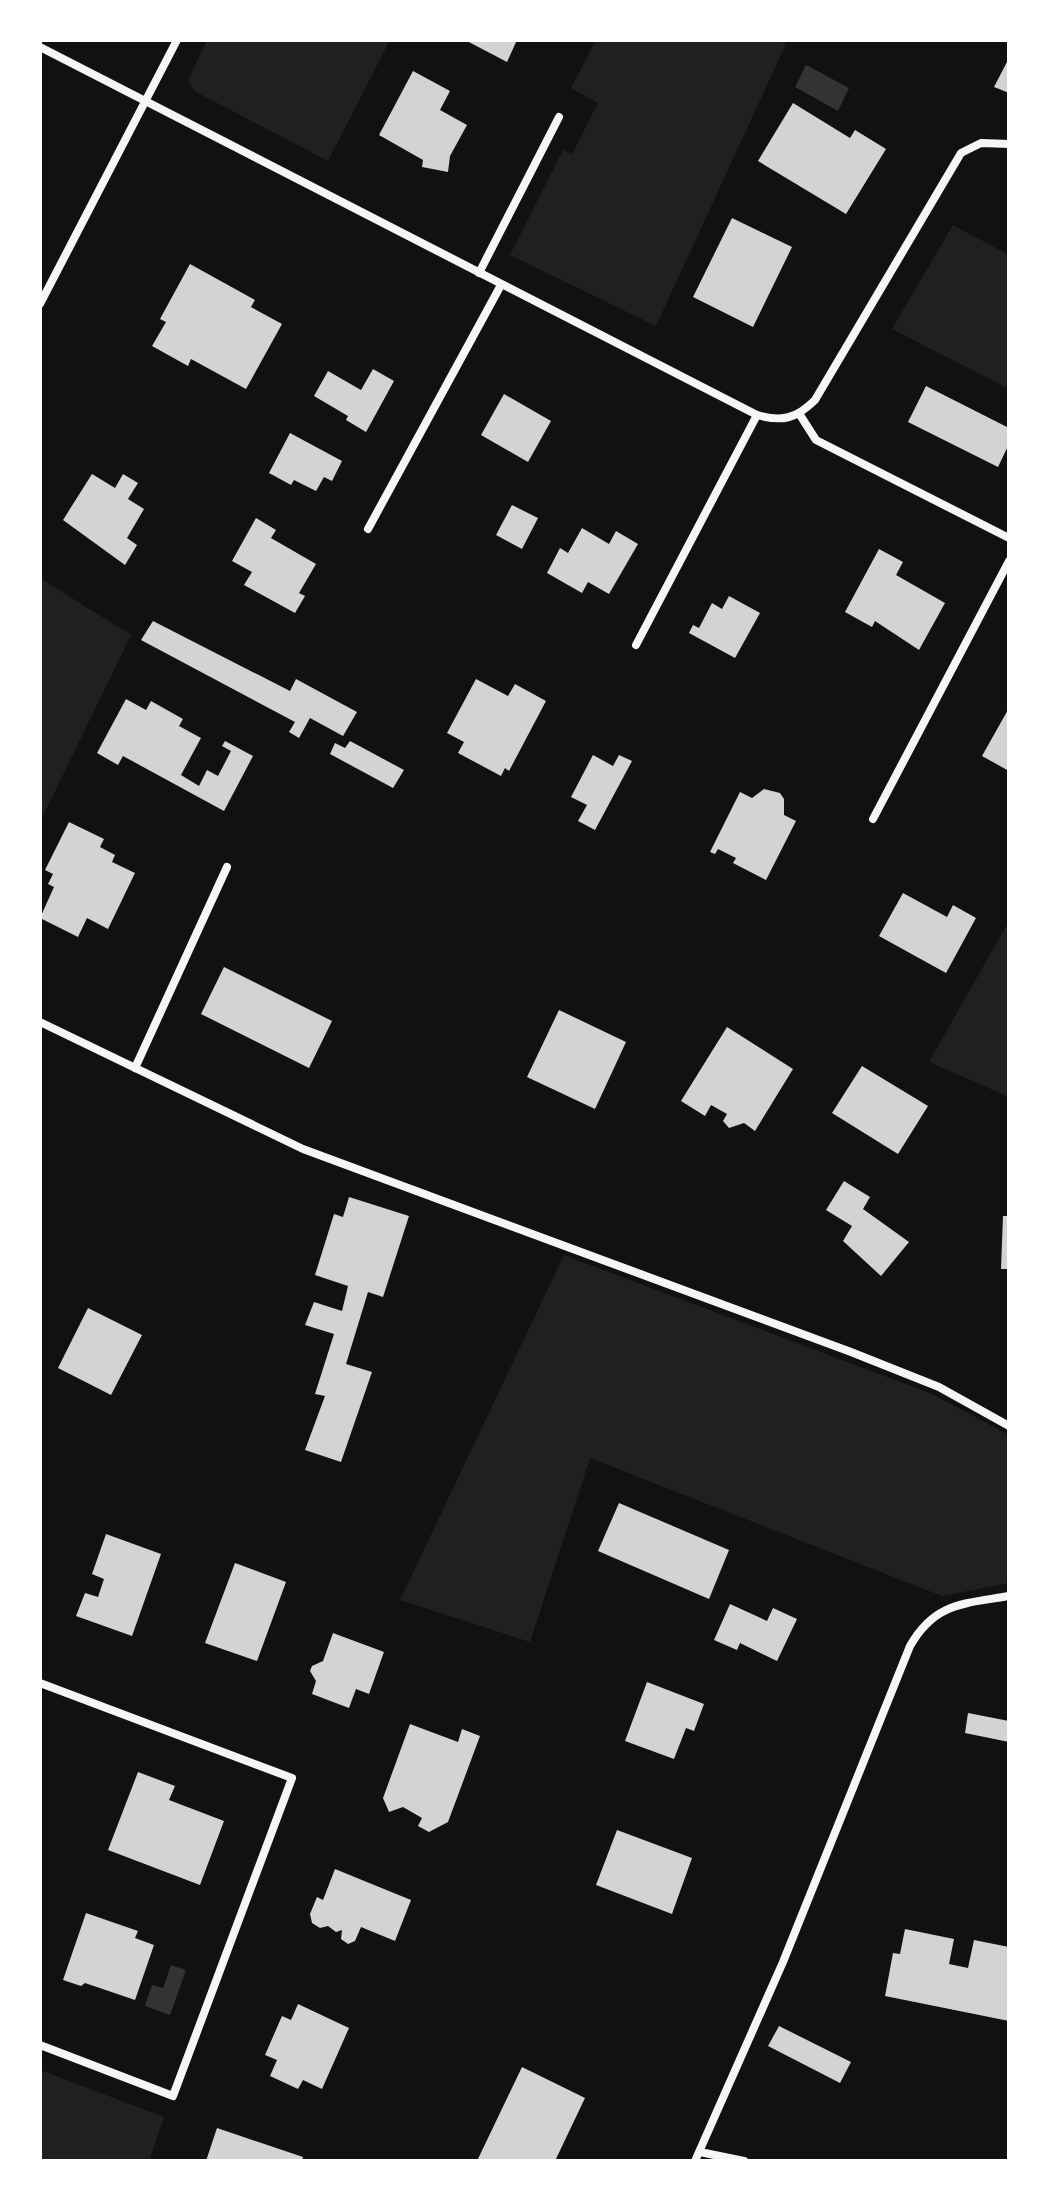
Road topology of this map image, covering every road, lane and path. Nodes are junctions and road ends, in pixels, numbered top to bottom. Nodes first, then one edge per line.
1 (177, 40) edge
2 (40, 47) edge
3 (147, 103) junction
4 (559, 117) dead end
5 (1009, 144) edge
6 (479, 273) junction
7 (501, 285) junction
8 (40, 304) edge
9 (757, 415) junction
10 (800, 415) junction
11 (368, 529) dead end
12 (1009, 538) edge
13 (1009, 561) edge
14 (636, 645) dead end
15 (873, 819) dead end
16 (227, 867) dead end
17 (40, 1022) edge
18 (135, 1068) junction
19 (1009, 1426) edge
20 (1009, 1596) edge
21 (40, 1683) edge
22 (40, 2045) edge
23 (698, 2157) edge
24 (744, 2161) edge

1 - 3 street
2 - 3 street
3 - 6 street
3 - 8 street
4 - 6 street
5 - 10 street
6 - 7 street
7 - 9 street
7 - 11 street
9 - 10 street
9 - 14 street
10 - 12 street
13 - 15 street
16 - 18 street
17 - 18 street
18 - 19 street
20 - 23 street
21 - 22 street
23 - 24 street

